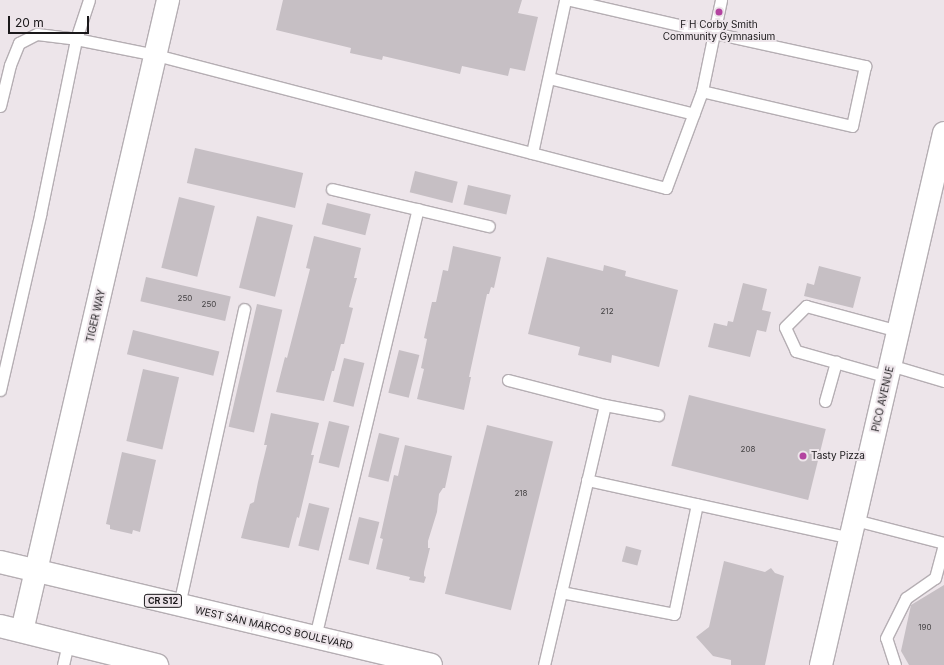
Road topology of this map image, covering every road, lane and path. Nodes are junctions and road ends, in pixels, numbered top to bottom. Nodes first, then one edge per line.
1 (89, 0) edge
2 (168, 0) edge
3 (565, 0) edge
4 (570, 0) edge
5 (721, 0) edge
6 (714, 33) junction
7 (76, 39) junction
8 (156, 55) junction
9 (548, 78) junction
10 (702, 91) junction
11 (0, 106) edge
12 (694, 114) junction
13 (944, 133) edge
14 (532, 154) junction
15 (332, 189) dead end
16 (418, 209) junction
17 (489, 226) dead end
18 (244, 309) dead end
19 (898, 331) junction
20 (836, 362) junction
21 (889, 371) junction
22 (508, 380) dead end
23 (944, 381) edge
24 (0, 390) edge
25 (825, 401) dead end
26 (605, 405) junction
27 (658, 415) dead end
28 (587, 480) junction
29 (698, 504) junction
30 (853, 529) junction
31 (944, 544) edge
32 (0, 562) edge
33 (37, 571) junction
34 (561, 592) junction
35 (178, 605) junction
36 (0, 626) edge
37 (22, 632) junction
38 (315, 637) junction
39 (68, 643) junction
40 (63, 665) edge
41 (156, 665) edge
42 (431, 665) edge
43 (544, 665) edge
44 (821, 665) edge
45 (896, 665) edge

1 - 7 lane
2 - 8 street, TIGER WAY
3 - 9 lane
4 - 6 lane
5 - 6 lane
6 - 10 lane
6 - 10 lane
7 - 8 lane
7 - 11 lane
7 - 24 lane
8 - 14 lane
8 - 33 street, TIGER WAY
9 - 12 lane
9 - 14 lane
10 - 12 lane
12 - 14 lane
13 - 19 street, PICO AVENUE
15 - 16 lane
16 - 17 lane
16 - 38 lane
18 - 35 lane
19 - 20 lane
19 - 21 street, PICO AVENUE
20 - 21 lane
20 - 25 lane
21 - 23 lane
21 - 30 street, PICO AVENUE
22 - 26 lane
26 - 27 lane
26 - 28 lane
28 - 29 lane
28 - 34 lane
29 - 30 lane
29 - 34 lane
30 - 31 lane
30 - 44 street, PICO AVENUE
31 - 45 lane
32 - 33 street, WEST SAN MARCOS BOULEVARD / CR S12
33 - 35 street, WEST SAN MARCOS BOULEVARD / CR S12
33 - 37 street, TIGER WAY
34 - 43 lane
35 - 38 street, WEST SAN MARCOS BOULEVARD / CR S12
36 - 37 street
37 - 39 street
38 - 42 street, WEST SAN MARCOS BOULEVARD / CR S12
39 - 40 lane
39 - 41 street

